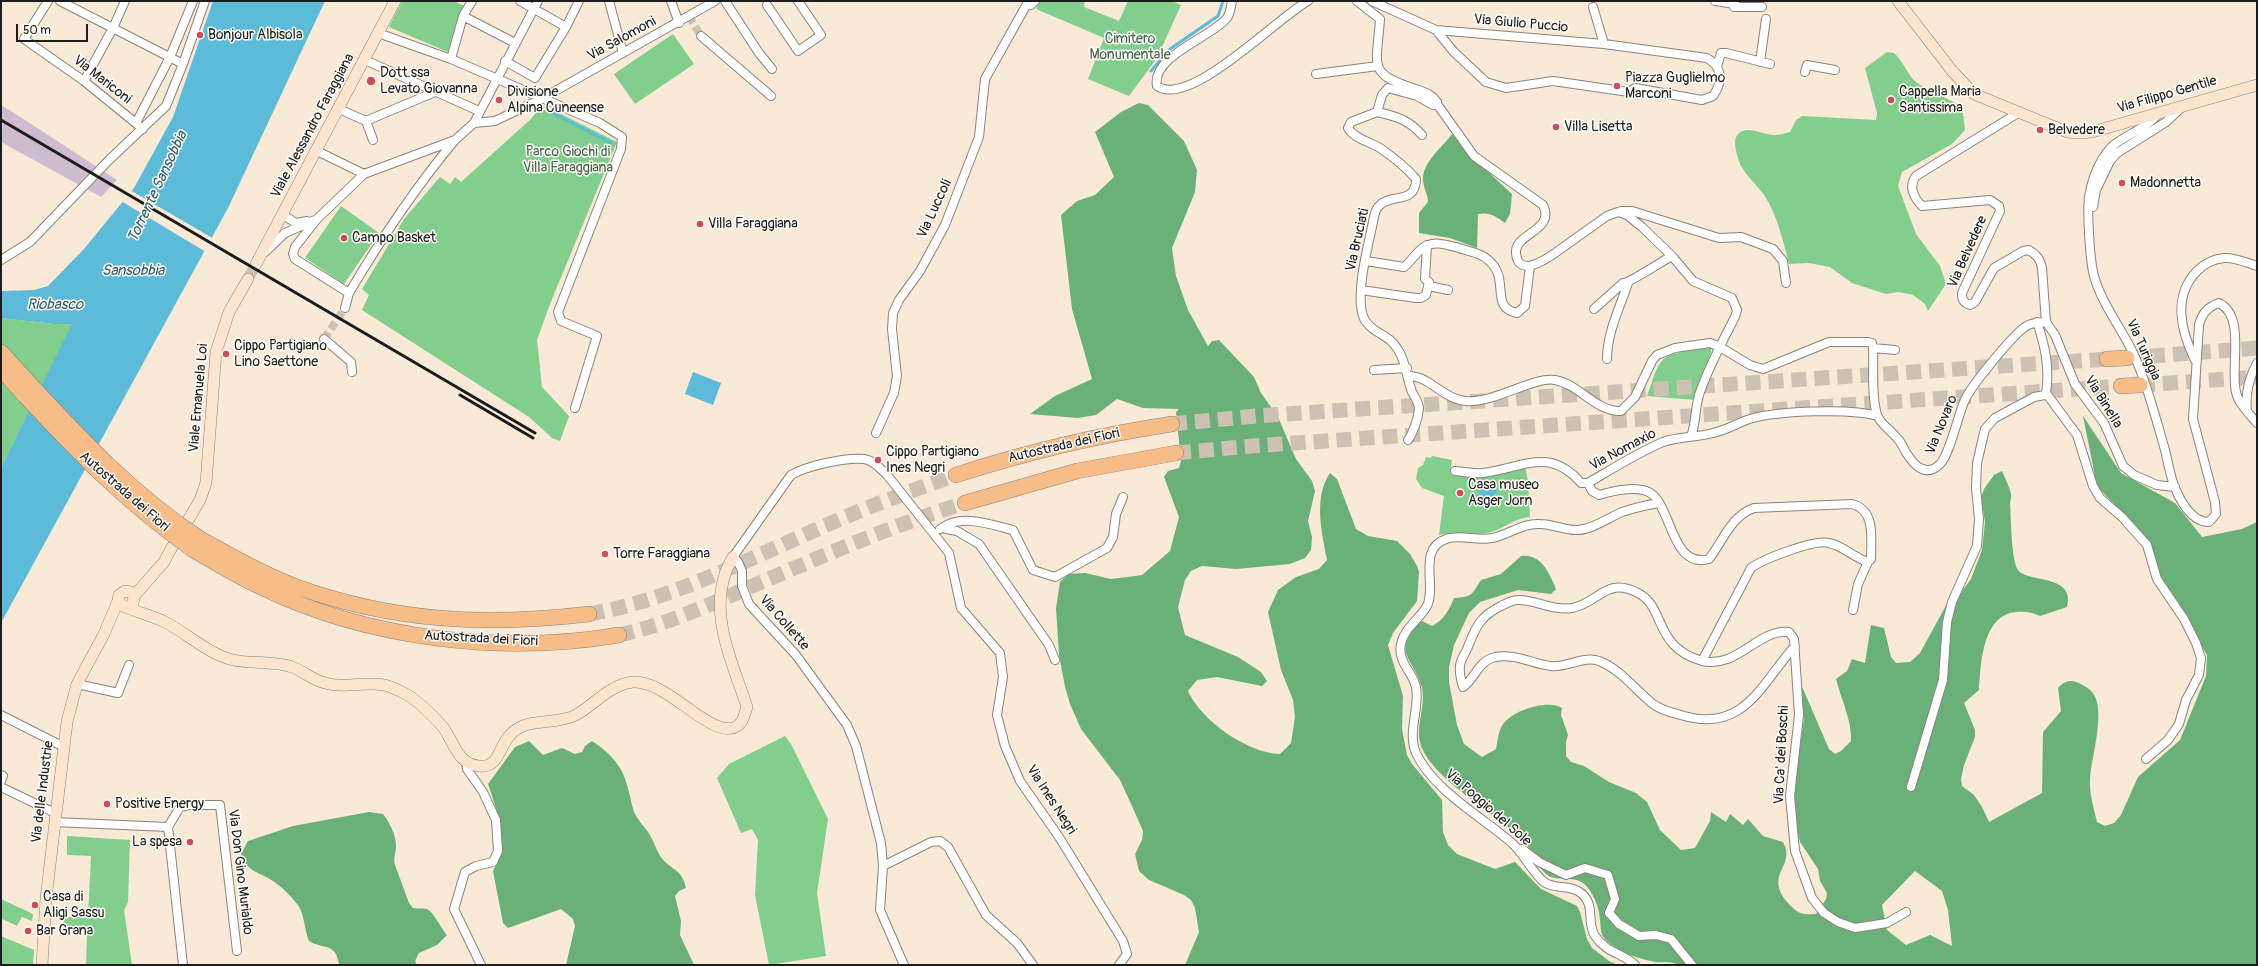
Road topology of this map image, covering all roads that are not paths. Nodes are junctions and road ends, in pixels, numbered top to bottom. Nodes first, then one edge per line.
1 (48, 1) edge
2 (60, 1) edge
3 (125, 1) edge
4 (193, 1) edge
5 (205, 1) edge
6 (395, 1) edge
7 (472, 1) edge
8 (520, 1) edge
9 (579, 1) edge
10 (609, 1) edge
11 (671, 1) edge
12 (715, 1) edge
13 (726, 1) edge
14 (798, 1) edge
15 (1035, 1) edge
16 (1232, 1) edge
17 (1308, 1) edge
18 (1357, 1) edge
19 (1372, 1) edge
20 (1715, 1) edge
21 (1898, 1) edge
22 (1026, 3) edge
23 (535, 5) edge
24 (767, 5) dead end
25 (1593, 7) dead end
26 (1762, 7) dead end
27 (463, 16) junction
28 (1766, 19) dead end
29 (679, 23) junction
30 (566, 27) junction
31 (114, 28) junction
32 (1436, 30) junction
33 (378, 33) junction
34 (701, 36) tunnel mouth
35 (515, 43) junction
36 (1604, 44) junction
37 (623, 53) junction
38 (170, 57) junction
39 (451, 59) junction
40 (365, 60) junction
41 (505, 61) junction
42 (1760, 62) junction
43 (183, 64) junction
44 (1770, 64) dead end
45 (1378, 66) junction
46 (1717, 66) junction
47 (772, 69) dead end
48 (1835, 70) dead end
49 (1805, 72) dead end
50 (1316, 74) dead end
51 (495, 79) junction
52 (84, 81) junction
53 (417, 83) junction
54 (2257, 85) edge
55 (435, 92) junction
56 (771, 96) dead end
57 (418, 99) junction
58 (545, 101) junction
59 (1437, 104) junction
60 (2182, 106) junction
61 (340, 109) junction
62 (479, 111) junction
63 (1377, 112) junction
64 (2160, 112) junction
65 (2018, 113) junction
66 (366, 121) junction
67 (136, 123) junction
68 (474, 123) junction
69 (142, 129) junction
70 (1422, 135) dead end
71 (374, 140) dead end
72 (455, 140) junction
73 (317, 151) junction
74 (364, 174) junction
75 (1618, 212) junction
76 (281, 219) junction
77 (317, 220) junction
78 (2090, 224) junction
79 (296, 228) junction
80 (1427, 245) junction
81 (1672, 256) junction
82 (1, 260) edge
83 (259, 260) joint
84 (1366, 261) junction
85 (1530, 266) junction
86 (2257, 266) edge
87 (248, 279) tunnel mouth
88 (1628, 283) junction
89 (1786, 283) dead end
90 (1429, 286) junction
91 (1361, 290) junction
92 (1448, 290) dead end
93 (349, 292) junction
94 (345, 308) tunnel mouth
95 (1594, 309) dead end
96 (2041, 322) junction
97 (324, 339) dead end
98 (1720, 347) junction
99 (1873, 348) junction
100 (1895, 350) dead end
101 (1, 352) edge
102 (2127, 358) tunnel mouth
103 (1607, 359) dead end
104 (2108, 359) tunnel mouth
105 (2195, 361) junction
106 (2257, 364) edge
107 (1, 369) edge
108 (1374, 370) dead end
109 (1408, 371) junction
110 (352, 372) dead end
111 (2140, 385) tunnel mouth
112 (2121, 386) tunnel mouth
113 (2046, 393) junction
114 (575, 408) dead end
115 (2247, 411) junction
116 (1877, 416) junction
117 (2257, 423) edge
118 (1172, 424) tunnel mouth
119 (876, 433) dead end
120 (1691, 437) junction
121 (1408, 440) dead end
122 (1176, 453) tunnel mouth
123 (1455, 471) dead end
124 (956, 475) tunnel mouth
125 (1588, 483) junction
126 (2175, 487) junction
127 (1123, 497) dead end
128 (965, 503) tunnel mouth
129 (1659, 503) junction
130 (188, 522) dead end
131 (942, 528) junction
132 (934, 534) junction
133 (196, 543) junction
134 (170, 550) dead end
135 (733, 557) junction
136 (1868, 562) junction
137 (128, 600) junction
138 (1853, 610) dead end
139 (589, 614) tunnel mouth
140 (619, 634) tunnel mouth
141 (1795, 646) junction
142 (1056, 660) dead end
143 (1702, 661) junction
144 (129, 665) dead end
145 (77, 684) junction
146 (1, 715) edge
147 (64, 747) junction
148 (2146, 759) dead end
149 (466, 762) junction
150 (1, 775) edge
151 (1, 781) edge
152 (1, 787) edge
153 (1911, 787) dead end
154 (55, 817) junction
155 (168, 827) junction
156 (1512, 843) junction
157 (883, 866) junction
158 (1906, 912) dead end
159 (237, 951) dead end
160 (42, 965) edge
161 (183, 965) edge
162 (482, 965) edge
163 (904, 965) edge
164 (1033, 965) edge
165 (1119, 965) edge
166 (1635, 965) edge
167 (1692, 965) edge

1 - 52 street, Via Mariconi
2 - 31 street
3 - 31 street
4 - 38 street
5 - 43 street
6 - 33 street, Viale Alessandro Faraggiana
7 - 27 street
8 - 23 street
9 - 30 street
10 - 37 street
11 - 29 street
12 - 29 street, Via Salomoni
13 - 47 street
14 - 24 street
15 - 22 street, Via Luccoli
16 - 17 street
18 - 45 street
19 - 32 street
20 - 26 street
21 - 65 street, Via Filippo Gentile
22 - 119 street, Via Luccoli
23 - 30 street
23 - 35 street
25 - 36 street
27 - 35 street
27 - 39 street
28 - 42 street
29 - 37 street, Via Salomoni
30 - 41 street
31 - 38 street
31 - 52 street
32 - 36 street, Via Giulio Puccio
32 - 46 street
33 - 39 street
33 - 40 street, Viale Alessandro Faraggiana
34 - 56 street
35 - 41 street
36 - 46 street, Via Giulio Puccio
37 - 58 street, Via Salomoni
38 - 43 street
38 - 67 street
39 - 51 street
40 - 53 street
40 - 61 street, Viale Alessandro Faraggiana
41 - 51 street
42 - 44 street
42 - 46 street
43 - 69 street
45 - 50 street
45 - 59 street
48 - 49 street
51 - 58 street
51 - 62 street
52 - 67 street, Via Mariconi
53 - 55 street
53 - 57 street
54 - 60 street, Via Filippo Gentile
55 - 57 street
55 - 62 street
57 - 66 street
58 - 68 street, Via Salomoni
58 - 114 street
59 - 63 street
59 - 85 street
60 - 64 street, Via Filippo Gentile
60 - 78 street, Via Turiggia
61 - 66 street
61 - 73 street, Viale Alessandro Faraggiana
62 - 68 street
63 - 70 street
63 - 84 street, Via Bruciati
64 - 65 street, Via Filippo Gentile
64 - 78 street, Via Turiggia
65 - 96 street, Via Belvedere
66 - 71 street
67 - 69 street, Via Mariconi
68 - 72 street
69 - 82 street
72 - 74 street
72 - 93 street
73 - 74 street
73 - 76 street, Viale Alessandro Faraggiana
74 - 77 street
75 - 81 street
75 - 85 street
75 - 89 street
76 - 77 street
76 - 79 street
76 - 83 street, Viale Alessandro Faraggiana
77 - 79 street
77 - 93 street
78 - 126 street, Via Turiggia
79 - 83 street
80 - 84 street
80 - 85 street
80 - 90 street
81 - 88 street
81 - 98 street
84 - 91 street, Via Bruciati
86 - 105 street
87 - 130 street, Viale Emanuela Loi
88 - 95 street
88 - 103 street
90 - 91 street
90 - 92 street
91 - 109 street, Via Bruciati
93 - 94 street
96 - 113 street
96 - 116 street, Via Novaro
96 - 126 street, Via Binella
97 - 110 street
98 - 99 street
98 - 109 street
98 - 120 street
99 - 100 street
99 - 116 street
101 - 133 highway, Autostrada dei Fiori, bridge
102 - 104 highway
105 - 115 street
105 - 126 street, Via Turiggia
106 - 115 street
107 - 133 highway, Autostrada dei Fiori, bridge
108 - 109 street
109 - 121 street, Via Bruciati
111 - 112 highway
113 - 148 street
113 - 153 street
115 - 117 street
116 - 120 street, Via Nomaxio
118 - 124 highway, Autostrada dei Fiori
120 - 125 street, Via Nomaxio
122 - 128 highway, Autostrada dei Fiori
123 - 125 street
125 - 129 street, Via Nomaxio
127 - 131 street
129 - 136 street
129 - 156 street, Via Poggio del Sole
131 - 132 street
131 - 142 street
132 - 135 street, Via Ines Negri
132 - 165 street, Via Ines Negri
133 - 139 highway, Autostrada dei Fiori
133 - 140 highway, Autostrada dei Fiori
134 - 137 street
135 - 149 street
135 - 157 street, Via Collette
136 - 138 street
136 - 143 street
137 - 145 street, Via delle Industrie
137 - 149 street
141 - 143 street
141 - 143 street
141 - 158 street, Via Ca' dei Boschi
144 - 145 street
145 - 147 street, Via delle Industrie
146 - 147 street
147 - 154 street, Via delle Industrie
149 - 162 street
150 - 151 street
152 - 154 street
154 - 155 street
154 - 160 street, Via delle Industrie
155 - 159 street, Via Don Gino Murialdo
155 - 161 street
156 - 166 street, Via Poggio del Sole
156 - 167 street
157 - 163 street, Via Collette
157 - 164 street

